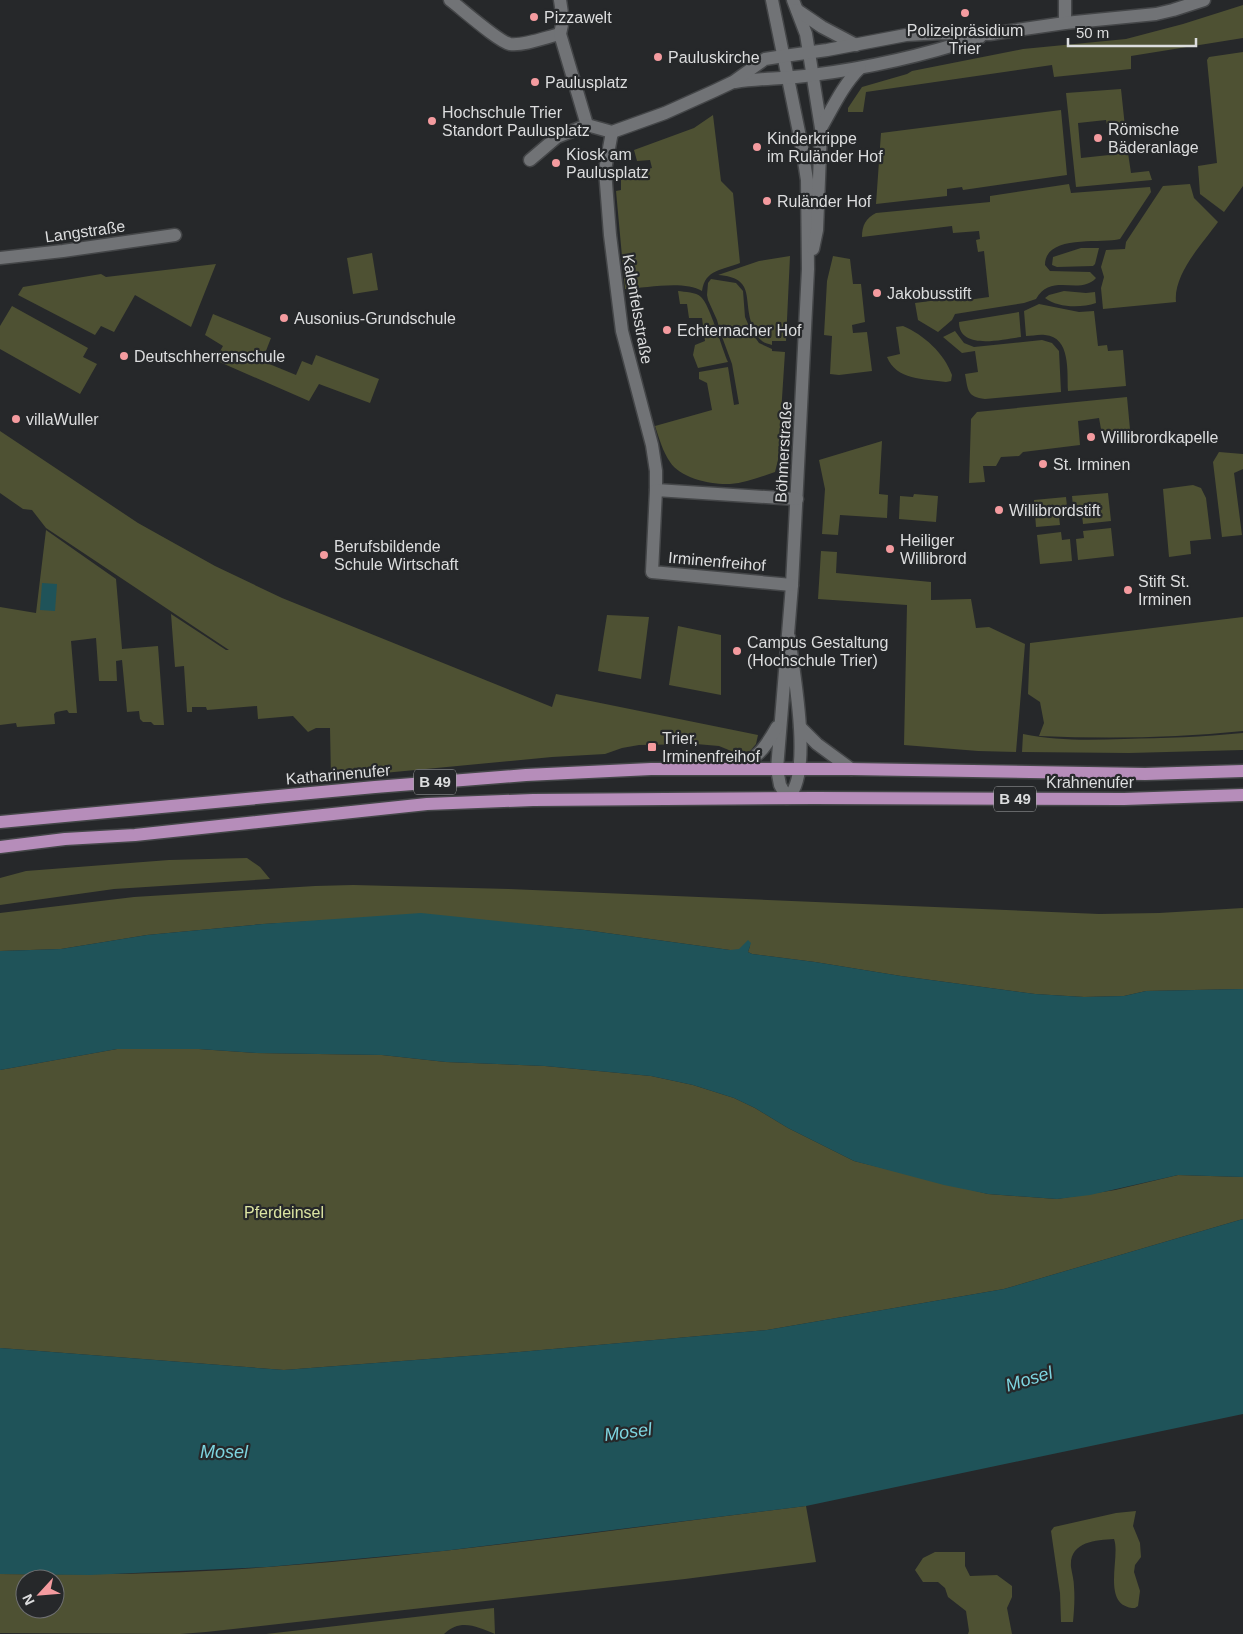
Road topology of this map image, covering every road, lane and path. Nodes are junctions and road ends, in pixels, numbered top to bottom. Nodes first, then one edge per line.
1 (450, 0) edge
2 (560, 0) edge
3 (772, 0) edge
4 (1065, 0) edge
5 (1204, 0) edge
6 (795, 5) edge
7 (1065, 23) junction
8 (560, 34) junction
9 (990, 34) junction
10 (856, 45) junction
11 (810, 52) junction
12 (784, 56) junction
13 (860, 68) junction
14 (814, 75) junction
15 (789, 78) junction
16 (733, 82) junction
17 (587, 124) junction
18 (821, 128) junction
19 (612, 132) junction
20 (530, 160) dead end
21 (175, 235) dead end
22 (0, 258) edge
23 (808, 269) junction
24 (656, 490) junction
25 (797, 499) junction
26 (792, 585) junction
27 (788, 637) junction
28 (780, 723) junction
29 (800, 727) junction
30 (725, 769) junction
31 (777, 769) junction
32 (800, 769) junction
33 (850, 769) junction
34 (1243, 771) edge
35 (1243, 794) edge
36 (787, 798) junction
37 (0, 822) edge
38 (0, 847) edge

1 - 8 street
2 - 8 street
3 - 12 street, Böhmerstraße
4 - 7 street
5 - 7 street
6 - 10 street, Böhmerstraße
6 - 11 street, Böhmerstraße
7 - 9 street
8 - 17 street
9 - 10 street
9 - 13 street
10 - 11 street
11 - 12 street
11 - 14 street, Böhmerstraße
12 - 15 street, Böhmerstraße
12 - 16 street
13 - 14 street
13 - 18 street
14 - 15 street
14 - 18 street, Böhmerstraße
15 - 16 street
15 - 23 street, Böhmerstraße
16 - 19 street
17 - 19 street
17 - 20 street
18 - 23 street, Böhmerstraße
19 - 24 street, Kalenfelsstraße
21 - 22 street, Langstraße
23 - 25 street, Böhmerstraße
24 - 25 street
24 - 26 street, Irminenfreihof
25 - 26 street, Böhmerstraße
26 - 27 street, Böhmerstraße
27 - 28 street, Böhmerstraße
27 - 29 street, Böhmerstraße
28 - 30 street, Böhmerstraße
28 - 31 street, Böhmerstraße
29 - 32 street, Böhmerstraße
29 - 33 street
30 - 31 main road, Katharinenufer / B 49
30 - 37 main road, Katharinenufer / B 49
31 - 32 main road, Katharinenufer / B 49
31 - 36 street, Böhmerstraße
32 - 33 main road, Krahnenufer / B 49
32 - 36 street, Böhmerstraße
33 - 34 main road, Krahnenufer / B 49
35 - 36 main road, Krahnenufer / B 49
36 - 38 main road, B 49

